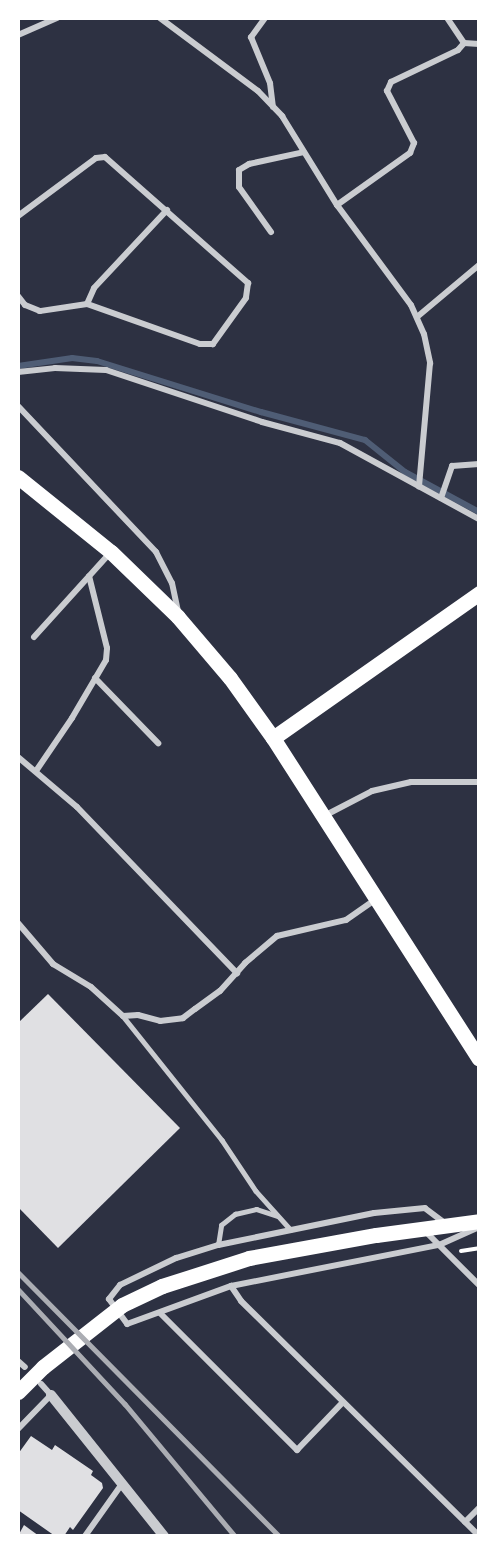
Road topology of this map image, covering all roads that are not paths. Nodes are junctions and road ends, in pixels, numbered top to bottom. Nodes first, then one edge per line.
1 (57, 18) edge
2 (160, 18) edge
3 (265, 18) edge
4 (447, 18) edge
5 (18, 35) edge
6 (464, 43) junction
7 (479, 44) edge
8 (273, 107) junction
9 (304, 152) junction
10 (336, 205) junction
11 (167, 210) junction
12 (18, 216) edge
13 (271, 232) dead end
14 (479, 265) edge
15 (18, 296) edge
16 (87, 304) junction
17 (417, 317) junction
18 (18, 372) edge
19 (18, 406) edge
20 (479, 464) edge
21 (18, 478) edge
22 (419, 487) junction
23 (441, 498) junction
24 (479, 519) edge
25 (111, 552) junction
26 (89, 576) junction
27 (479, 593) edge
28 (178, 617) junction
29 (34, 637) dead end
30 (95, 678) junction
31 (273, 738) junction
32 (158, 743) dead end
33 (18, 757) edge
34 (36, 771) junction
35 (479, 782) edge
36 (324, 817) junction
37 (376, 900) junction
38 (18, 923) edge
39 (237, 973) junction
40 (123, 1017) junction
41 (479, 1059) edge
42 (278, 1216) junction
43 (479, 1221) edge
44 (449, 1226) junction
45 (479, 1227) edge
46 (423, 1229) junction
47 (291, 1230) junction
48 (218, 1245) junction
49 (439, 1245) junction
50 (479, 1285) edge
51 (231, 1286) junction
52 (160, 1313) junction
53 (18, 1361) edge
54 (26, 1367) dead end
55 (41, 1384) dead end
56 (18, 1392) edge
57 (51, 1395) junction
58 (343, 1402) junction
59 (18, 1429) edge
60 (122, 1484) junction
61 (479, 1508) edge
62 (465, 1522) junction
63 (85, 1536) edge
64 (164, 1536) edge
65 (478, 1536) edge

1 - 5 street
2 - 8 street
3 - 8 street
4 - 6 street
6 - 7 street
6 - 10 street
8 - 9 street
9 - 10 street
9 - 13 street
10 - 17 street
11 - 12 street
11 - 16 street
11 - 16 street
14 - 17 street
15 - 16 street
17 - 22 street
18 - 22 street
19 - 28 street
20 - 23 street
21 - 25 main road
22 - 23 street
23 - 24 street
25 - 26 street
25 - 28 main road
26 - 29 street
26 - 30 street
27 - 31 main road
28 - 31 main road
30 - 32 street
30 - 34 street
31 - 36 main road
33 - 34 street
34 - 39 street
35 - 36 street
36 - 37 main road
37 - 39 street
37 - 41 main road
38 - 40 street
39 - 40 street
40 - 42 lane
42 - 47 lane
42 - 48 lane
43 - 44 main road
44 - 46 main road
44 - 47 street
45 - 49 street
46 - 49 street
46 - 56 main road
47 - 48 street
48 - 52 street
49 - 50 street
49 - 51 street
51 - 52 street
51 - 58 street
52 - 58 street
53 - 54 street
55 - 57 street
57 - 59 street
57 - 60 street
58 - 62 street
60 - 63 street
60 - 64 street
61 - 62 street
62 - 65 street

